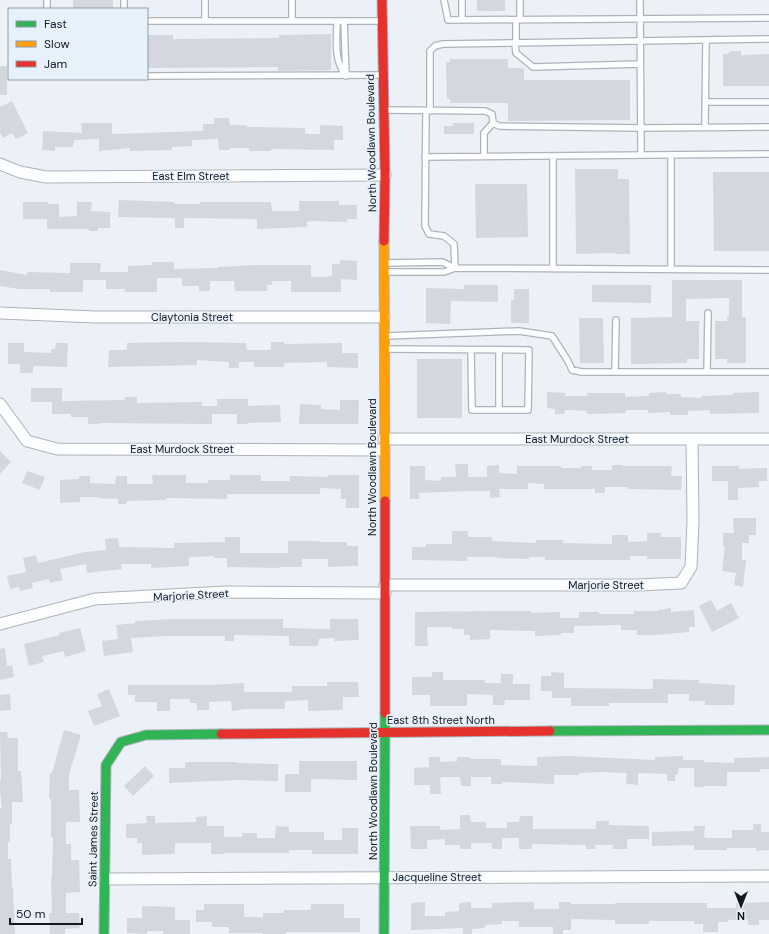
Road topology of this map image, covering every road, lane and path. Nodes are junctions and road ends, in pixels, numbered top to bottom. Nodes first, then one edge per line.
1 (206, 0) edge
2 (292, 0) edge
3 (382, 0) edge
4 (443, 0) edge
5 (462, 0) edge
6 (520, 0) edge
7 (640, 0) edge
8 (769, 18) edge
9 (640, 19) junction
10 (462, 20) junction
11 (518, 20) junction
12 (148, 21) edge
13 (206, 21) junction
14 (292, 21) junction
15 (340, 21) junction
16 (382, 21) junction
17 (769, 39) edge
18 (640, 40) junction
19 (706, 40) junction
20 (515, 43) junction
21 (640, 64) junction
22 (382, 75) junction
23 (148, 76) edge
24 (346, 76) junction
25 (705, 102) junction
26 (769, 102) edge
27 (383, 110) junction
28 (428, 110) junction
29 (493, 123) junction
30 (769, 126) edge
31 (705, 127) junction
32 (641, 128) junction
33 (769, 154) edge
34 (641, 155) junction
35 (670, 155) junction
36 (484, 156) junction
37 (553, 156) junction
38 (425, 157) junction
39 (0, 164) edge
40 (385, 175) junction
41 (384, 263) junction
42 (454, 268) junction
43 (553, 269) junction
44 (671, 269) junction
45 (769, 270) edge
46 (384, 272) junction
47 (0, 313) edge
48 (708, 313) dead end
49 (384, 317) junction
50 (616, 320) dead end
51 (384, 336) junction
52 (384, 349) junction
53 (471, 350) junction
54 (499, 350) junction
55 (615, 372) junction
56 (707, 372) junction
57 (769, 372) edge
58 (0, 404) edge
59 (499, 410) junction
60 (769, 439) edge
61 (692, 440) junction
62 (384, 444) junction
63 (385, 589) junction
64 (0, 624) edge
65 (769, 730) edge
66 (385, 732) junction
67 (117, 748) joint
68 (769, 876) edge
69 (385, 877) junction
70 (105, 879) junction
71 (104, 934) edge
72 (384, 934) edge

1 - 13 lane
2 - 14 lane
3 - 16 main road, North Woodlawn Boulevard
4 - 10 lane
5 - 10 lane
6 - 11 lane
7 - 9 lane
8 - 9 lane
9 - 11 lane
9 - 18 lane
10 - 11 lane
11 - 20 lane
12 - 13 lane
13 - 14 lane
14 - 15 lane
15 - 16 lane
15 - 24 lane
16 - 22 main road, North Woodlawn Boulevard
17 - 19 lane
18 - 19 lane
18 - 20 lane
18 - 21 lane
19 - 25 lane
20 - 21 lane
20 - 28 lane
21 - 32 lane
22 - 24 lane
22 - 27 main road, North Woodlawn Boulevard
23 - 24 lane
25 - 26 lane
25 - 31 lane
27 - 28 lane
27 - 40 main road, North Woodlawn Boulevard
28 - 29 lane
28 - 38 lane
29 - 32 lane
29 - 36 lane
30 - 31 lane
31 - 32 lane
32 - 34 lane
33 - 35 lane
34 - 35 lane
34 - 37 lane
35 - 44 lane
36 - 37 lane
36 - 38 lane
37 - 43 lane
38 - 42 lane
39 - 40 street, East Elm Street
40 - 41 main road, North Woodlawn Boulevard
41 - 42 lane
41 - 46 main road, North Woodlawn Boulevard
42 - 43 lane
42 - 46 lane
43 - 44 lane
44 - 45 lane
46 - 49 main road, North Woodlawn Boulevard
47 - 49 street, Claytonia Street
48 - 56 lane
49 - 51 main road, North Woodlawn Boulevard
50 - 55 lane
51 - 52 main road, North Woodlawn Boulevard
51 - 55 lane
52 - 53 lane
52 - 62 main road, North Woodlawn Boulevard
53 - 54 lane
53 - 59 lane
54 - 59 lane
54 - 59 lane
55 - 56 lane
56 - 57 lane
58 - 62 street, East Murdock Street
60 - 61 street, East Murdock Street
61 - 62 street, East Murdock Street
61 - 63 street, Marjorie Street
62 - 63 main road, North Woodlawn Boulevard
63 - 64 street, Marjorie Street
63 - 66 main road, North Woodlawn Boulevard
65 - 66 main road, East 8th Street North
66 - 67 main road, East 8th Street North
66 - 69 main road, North Woodlawn Boulevard
67 - 70 main road, Saint James Street
68 - 69 street, Jacqueline Street
69 - 70 street, Jacqueline Street
69 - 72 main road, North Woodlawn Boulevard
70 - 71 main road, Saint James Street

